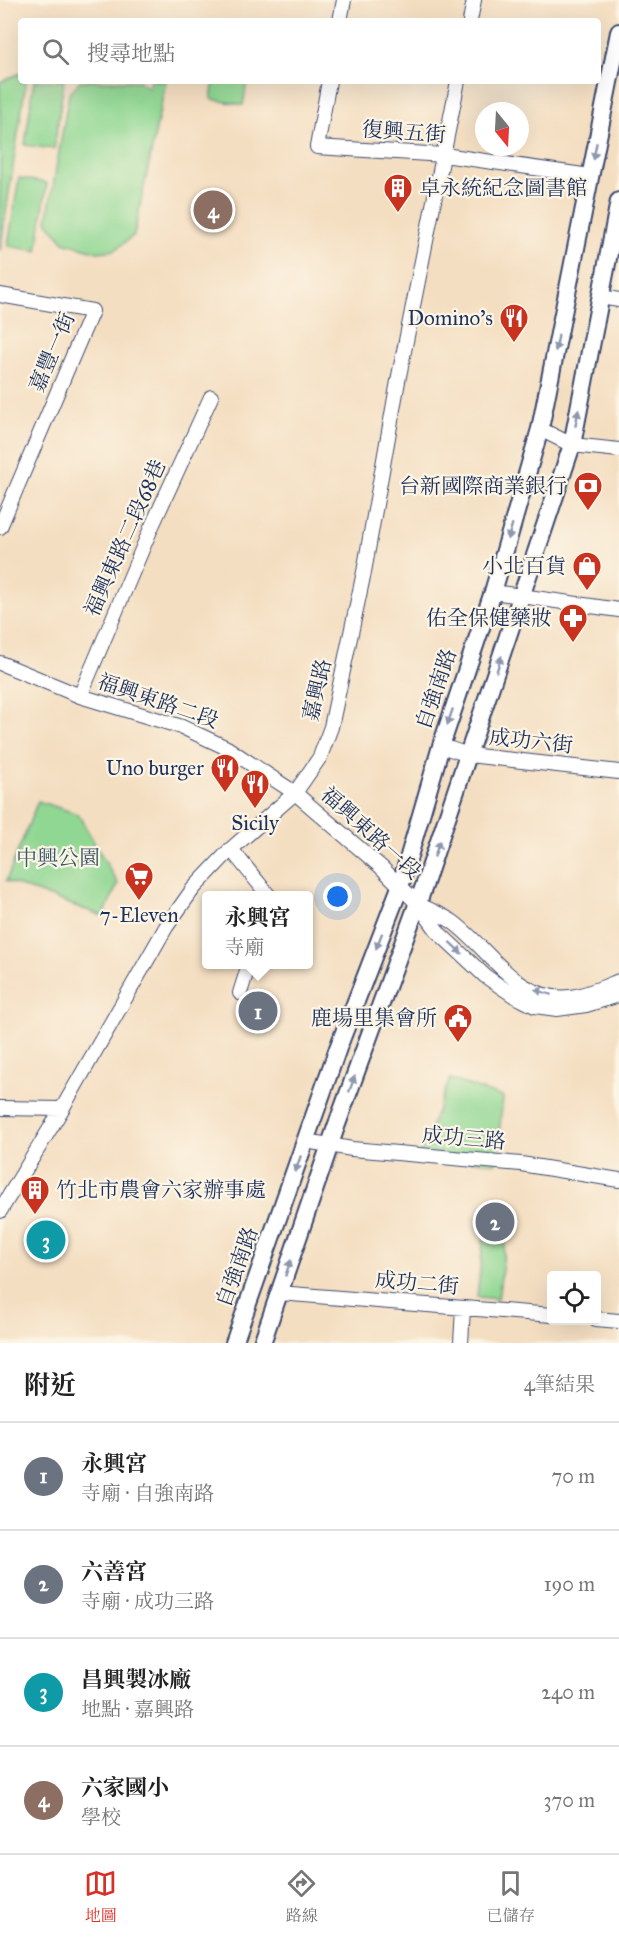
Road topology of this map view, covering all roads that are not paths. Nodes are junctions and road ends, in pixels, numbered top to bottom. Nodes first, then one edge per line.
1 (344, 0) edge
2 (474, 0) edge
3 (341, 18) edge
4 (471, 18) edge
5 (619, 32) edge
6 (328, 84) edge
7 (457, 84) edge
8 (444, 155) junction
9 (590, 176) junction
10 (619, 201) edge
11 (0, 295) edge
12 (600, 297) junction
13 (619, 300) edge
14 (211, 398) dead end
15 (540, 429) junction
16 (572, 445) junction
17 (619, 450) edge
18 (0, 527) edge
19 (493, 592) junction
20 (521, 597) junction
21 (619, 610) edge
22 (0, 663) edge
23 (80, 696) junction
24 (441, 746) junction
25 (469, 755) junction
26 (619, 772) edge
27 (295, 793) junction
28 (231, 849) junction
29 (400, 886) junction
30 (265, 891) edge
31 (418, 904) junction
32 (247, 969) edge
33 (619, 981) edge
34 (240, 993) dead end
35 (619, 995) edge
36 (0, 1108) edge
37 (62, 1109) junction
38 (306, 1141) junction
39 (330, 1145) junction
40 (619, 1180) edge
41 (0, 1211) edge
42 (279, 1293) junction
43 (463, 1308) junction
44 (547, 1315) edge
45 (601, 1319) edge
46 (619, 1321) edge
47 (234, 1343) edge
48 (262, 1343) edge
49 (461, 1343) edge

1 - 3 street
2 - 4 street
5 -> 9 main road, 自強南路
6 - 8 street, 復興五街
7 - 8 street, 嘉興路
8 - 9 street, 復興五街
8 - 27 street, 嘉興路
9 -> 15 main road, 自強南路
10 - 12 main road
11 - 18 street, 嘉豐一街
12 - 13 street
16 -> 12 main road
14 - 23 street, 福興東路二段68巷
15 - 16 street
15 -> 19 main road, 自強南路
16 - 17 street
16 - 20 main road
19 - 20 street
19 -> 24 main road, 自強南路
20 - 21 street
25 -> 20 main road
22 - 23 street, 福興東路二段
23 - 27 street, 福興東路二段
24 - 25 street, 成功六街
24 - 29 main road, 自強南路
25 - 26 street, 成功六街
31 -> 25 main road
27 - 28 street, 嘉興路
27 - 29 street, 福興東路一段
28 - 30 street
28 - 37 street, 嘉興路
29 - 31 street, 福興東路一段
29 -> 38 main road, 自強南路
33 -> 31 street, 福興東路一段
31 -> 35 street, 福興東路一段
39 -> 31 main road
32 - 34 street
36 - 37 street
37 - 41 street, 嘉興路
38 - 39 street, 成功三路
38 -> 47 main road, 自強南路
39 - 40 street, 成功三路
42 -> 39 main road
42 - 43 street, 成功二街
42 - 48 main road
43 - 44 street, 成功二街
43 - 49 street
45 - 46 street

